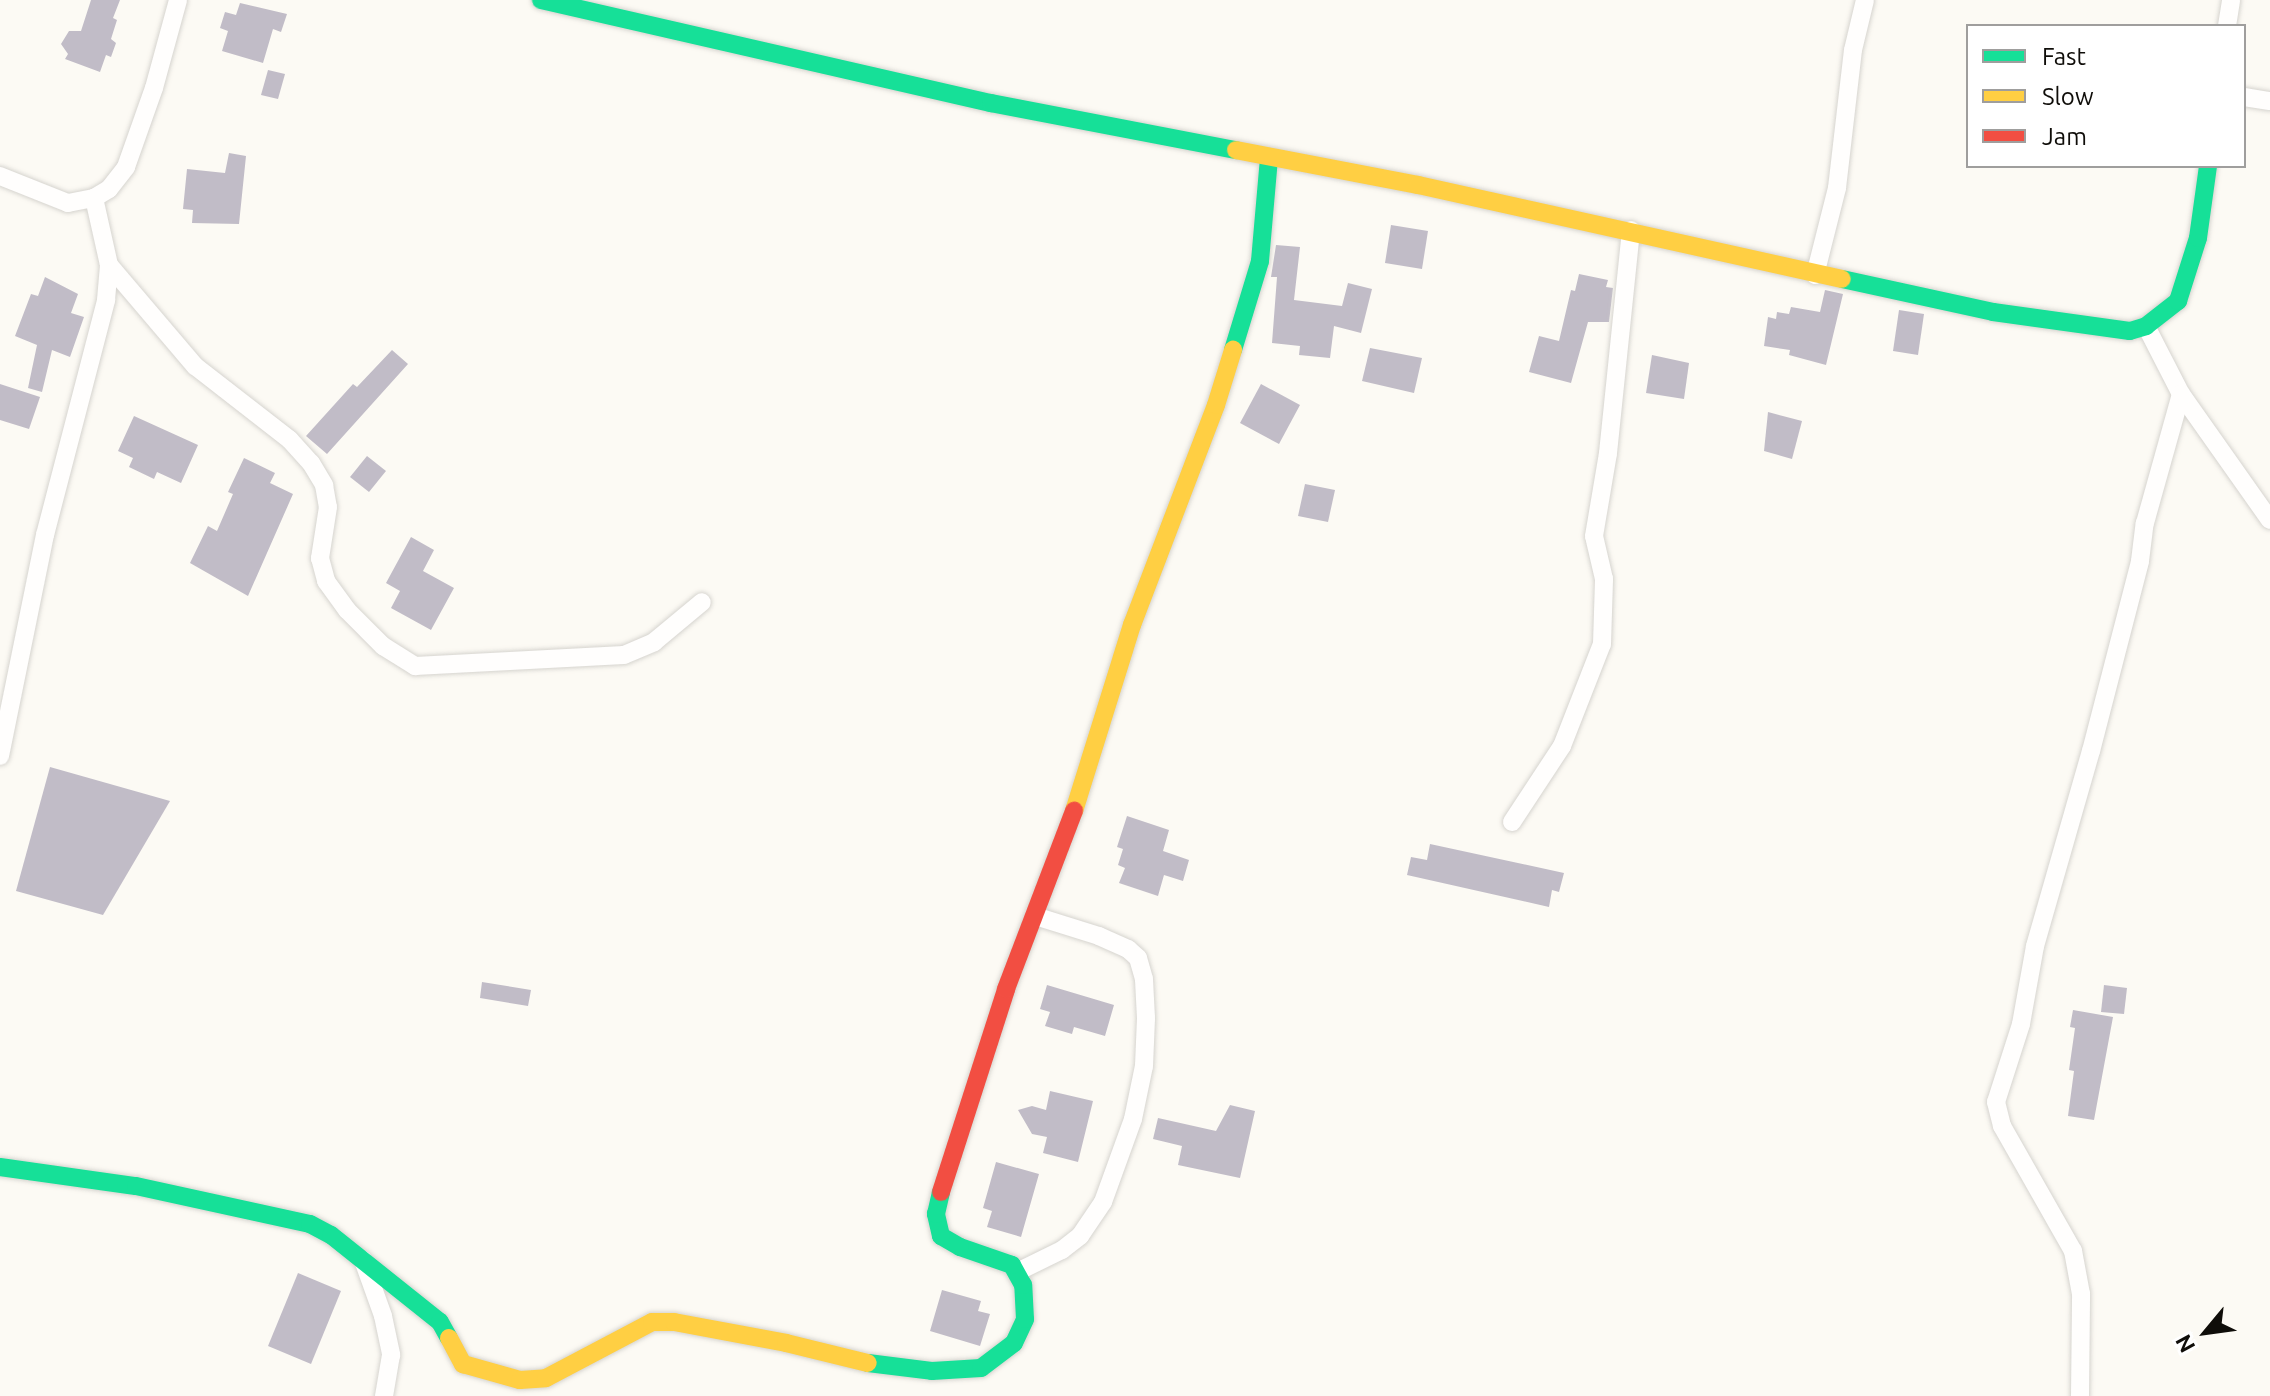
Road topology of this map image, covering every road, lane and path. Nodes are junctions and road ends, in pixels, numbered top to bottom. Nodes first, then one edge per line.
1 (178, 0) edge
2 (541, 0) edge
3 (1865, 0) edge
4 (2231, 0) edge
5 (2227, 24) edge
6 (2246, 97) edge
7 (2270, 101) edge
8 (1269, 158) junction
9 (2208, 168) edge
10 (0, 176) edge
11 (94, 198) junction
12 (1631, 230) junction
13 (109, 265) junction
14 (1815, 275) junction
15 (2146, 326) junction
16 (2181, 394) junction
17 (2270, 520) edge
18 (702, 602) dead end
19 (0, 756) edge
20 (1512, 822) dead end
21 (1035, 916) junction
22 (0, 1167) edge
23 (363, 1260) junction
24 (1017, 1272) junction
25 (384, 1396) edge
26 (2080, 1396) edge

1 - 11 street
2 - 8 street
3 - 14 street
4 - 5 street
6 - 7 street
8 - 12 street
8 - 21 street
9 - 15 street
10 - 11 street
11 - 13 street
12 - 14 street
12 - 20 street
13 - 18 street
13 - 19 street
14 - 15 street
15 - 16 street
16 - 17 street
16 - 26 street
21 - 24 street
21 - 24 street
22 - 23 street
23 - 24 street
23 - 25 street

